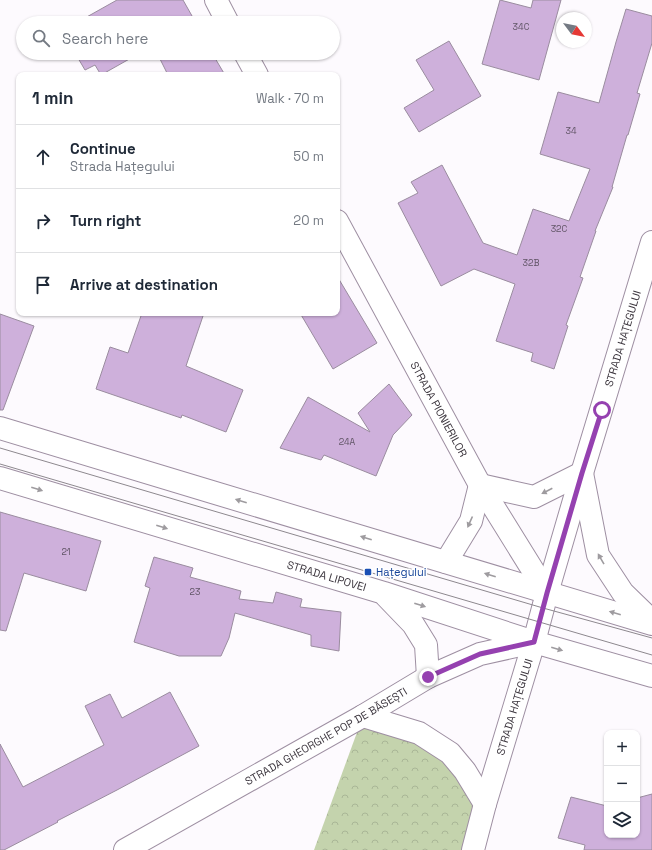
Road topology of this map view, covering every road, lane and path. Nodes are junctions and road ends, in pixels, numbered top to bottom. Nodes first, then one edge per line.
1 (216, 0) edge
2 (224, 16) edge
3 (249, 60) edge
4 (255, 72) edge
5 (340, 227) edge
6 (652, 242) edge
7 (0, 428) edge
8 (582, 473) junction
9 (0, 478) edge
10 (480, 485) junction
11 (446, 562) junction
12 (384, 593) junction
13 (547, 593) junction
14 (652, 622) edge
15 (534, 642) junction
16 (652, 676) edge
17 (428, 677) junction
18 (363, 716) junction
19 (485, 804) junction
20 (125, 850) edge
21 (473, 850) edge

1 - 2 street
3 - 4 street
5 - 10 street, STRADA PIONIERILOR
6 - 8 street, STRADA HAȚEGULUI
11 -> 7 street
8 -> 10 street
8 - 13 street, STRADA HAȚEGULUI
14 -> 8 street
9 -> 12 street, STRADA LIPOVEI
10 -> 11 street
10 - 13 street, STRADA PIONIERILOR
13 -> 11 street
12 -> 15 street, STRADA LIPOVEI
12 - 17 street
14 -> 13 street
13 - 15 street, STRADA HAȚEGULUI
15 -> 16 street, STRADA LIPOVEI
15 - 17 street, STRADA GHEORGHE POP DE BĂSEȘTI
15 - 19 street, STRADA HAȚEGULUI
17 - 18 street, STRADA GHEORGHE POP DE BĂSEȘTI
18 - 19 street
18 - 20 street, STRADA GHEORGHE POP DE BĂSEȘTI
19 - 21 street, STRADA HAȚEGULUI

